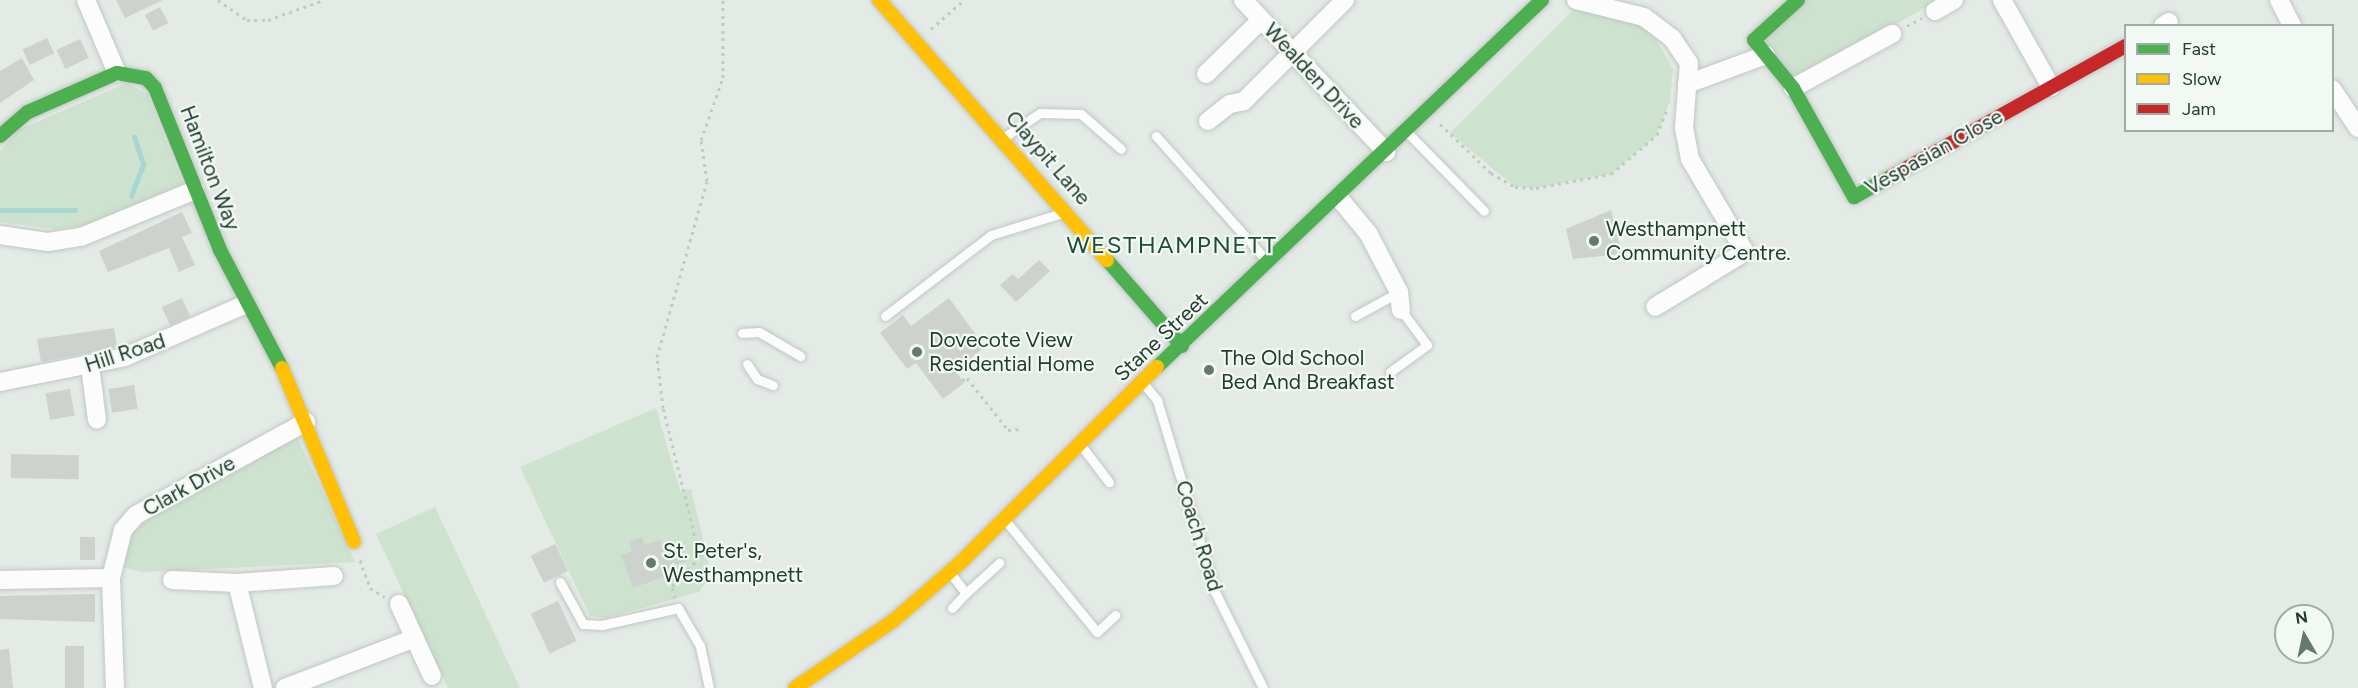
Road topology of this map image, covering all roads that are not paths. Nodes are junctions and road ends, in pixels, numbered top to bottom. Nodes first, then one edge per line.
1 (86, 0) edge
2 (879, 0) edge
3 (1243, 0) edge
4 (1344, 0) edge
5 (1542, 0) edge
6 (1576, 0) edge
7 (1798, 0) edge
8 (1954, 0) edge
9 (2002, 0) edge
10 (2279, 0) edge
11 (1630, 7) edge
12 (1935, 11) road end
13 (1261, 20) junction
14 (2291, 24) edge
15 (1892, 34) road end
16 (2124, 47) edge
17 (1293, 53) junction
18 (1766, 55) junction
19 (117, 73) junction
20 (1206, 74) dead end
21 (1687, 84) junction
22 (2051, 87) junction
23 (1793, 88) junction
24 (2334, 92) edge
25 (1208, 121) dead end
26 (2358, 128) edge
27 (1407, 132) junction
28 (0, 136) edge
29 (1156, 136) dead end
30 (1003, 138) junction
31 (1121, 148) dead end
32 (1386, 152) junction
33 (195, 190) junction
34 (1339, 198) junction
35 (1066, 211) junction
36 (1484, 211) dead end
37 (0, 236) edge
38 (1269, 264) junction
39 (1400, 292) junction
40 (244, 305) junction
41 (1655, 307) dead end
42 (1401, 310) joint
43 (885, 316) dead end
44 (1355, 316) dead end
45 (742, 333) dead end
46 (1182, 346) junction
47 (800, 356) dead end
48 (747, 364) dead end
49 (90, 366) junction
50 (1390, 372) dead end
51 (0, 382) edge
52 (1142, 382) junction
53 (773, 385) dead end
54 (97, 420) dead end
55 (306, 422) junction
56 (1079, 442) junction
57 (1109, 482) dead end
58 (1003, 518) junction
59 (354, 542) road end
60 (999, 563) dead end
61 (949, 572) junction
62 (334, 576) dead end
63 (111, 578) junction
64 (0, 580) edge
65 (172, 580) dead end
66 (560, 582) dead end
67 (237, 583) junction
68 (966, 593) junction
69 (399, 604) road end
70 (952, 608) dead end
71 (1115, 615) dead end
72 (415, 638) junction
73 (432, 676) dead end
74 (115, 688) edge
75 (263, 688) edge
76 (285, 688) edge
77 (709, 688) edge
78 (795, 688) edge
79 (1263, 688) edge

1 - 19 street
2 - 30 street, Claypit Lane
3 - 13 street, Wealden Drive
4 - 17 street
5 - 27 street, Stane Street
6 - 11 street
7 - 18 street, Vespasian Close
8 - 12 street
9 - 22 street
10 - 14 street
11 - 21 street
13 - 17 street, Wealden Drive
13 - 20 street, Wealden Drive
15 - 23 street
16 - 22 street, Vespasian Close
17 - 25 street
17 - 32 street, Wealden Drive
18 - 21 street
18 - 23 street, Vespasian Close
19 - 28 street
19 - 33 street, Hamilton Way
21 - 41 street
22 - 23 street, Vespasian Close
24 - 26 street
27 - 32 street, Stane Street
27 - 36 lane
29 - 38 lane
30 - 31 lane
30 - 35 street, Claypit Lane
32 - 34 street, Stane Street
33 - 37 street
33 - 40 street, Hamilton Way
34 - 38 street, Stane Street
34 - 39 street
35 - 43 lane
35 - 46 street, Claypit Lane
38 - 46 street, Stane Street
39 - 42 street
39 - 44 lane
40 - 49 street, Hill Road
40 - 55 street, Hamilton Way
42 - 50 lane
45 - 47 lane
46 - 52 street, Stane Street
48 - 53 lane
49 - 51 street, Hill Road
49 - 54 street
52 - 56 street, Stane Street
52 - 79 lane, Coach Road
55 - 59 street, Hamilton Way
55 - 63 street, Clark Drive
56 - 57 lane
56 - 58 street, Stane Street
58 - 61 street, Stane Street
58 - 71 lane
60 - 68 lane
61 - 68 lane
61 - 78 street, Stane Street
62 - 67 street
63 - 64 street
63 - 74 street, Clark Drive
65 - 67 street
66 - 77 lane
67 - 75 street
68 - 70 lane
69 - 72 street
72 - 73 street
72 - 76 street

